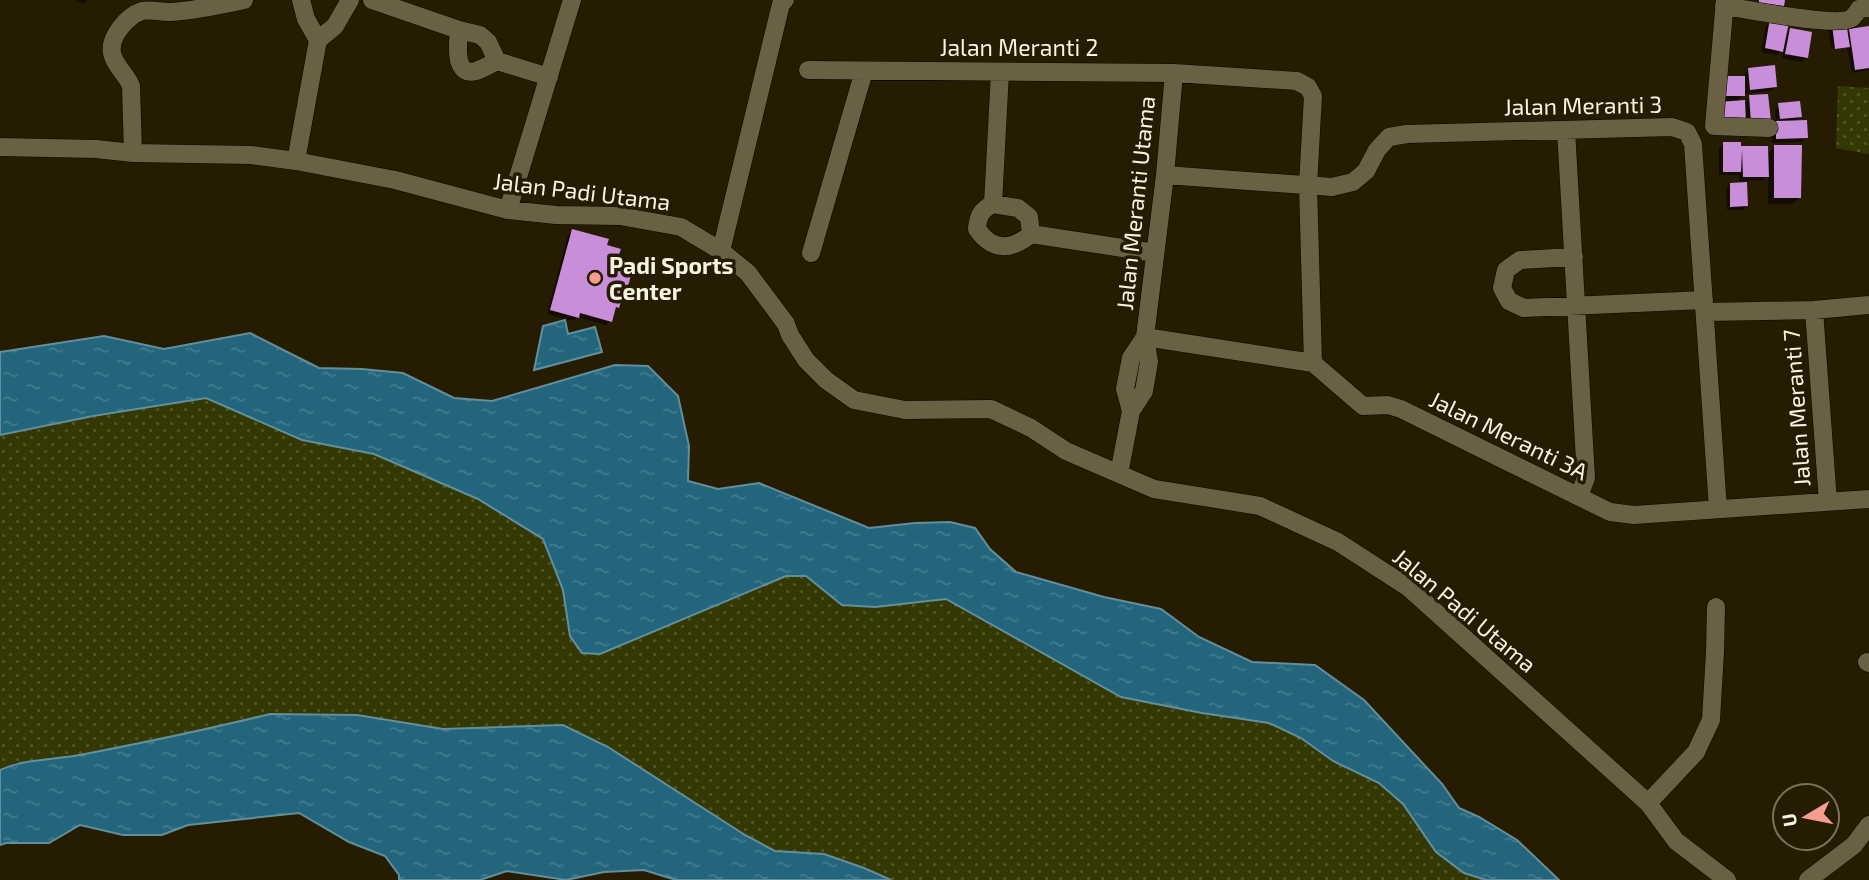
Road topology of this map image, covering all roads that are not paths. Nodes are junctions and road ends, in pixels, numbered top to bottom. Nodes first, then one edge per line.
1 (244, 0) edge
2 (301, 0) edge
3 (350, 0) edge
4 (372, 0) edge
5 (572, 0) edge
6 (785, 0) edge
7 (1725, 3) edge
8 (1869, 8) edge
9 (459, 30) junction
10 (318, 40) junction
11 (497, 61) junction
12 (807, 70) dead end
13 (864, 71) junction
14 (1000, 72) junction
15 (1174, 73) junction
16 (549, 77) junction
17 (1769, 128) dead end
18 (1566, 130) junction
19 (0, 147) edge
20 (134, 153) junction
21 (296, 161) junction
22 (1165, 175) junction
23 (1308, 185) junction
24 (993, 204) junction
25 (508, 210) junction
26 (1031, 234) junction
27 (722, 251) junction
28 (811, 253) dead end
29 (1155, 253) junction
30 (1574, 257) junction
31 (1869, 305) edge
32 (1576, 306) junction
33 (1704, 306) junction
34 (1814, 310) junction
35 (1144, 337) junction
36 (1313, 363) junction
37 (1119, 474) junction
38 (1578, 496) junction
39 (1869, 499) edge
40 (1828, 502) junction
41 (1718, 509) junction
42 (1716, 607) dead end
43 (1648, 803) junction
44 (1869, 825) edge
45 (1862, 845) edge
46 (1727, 880) edge
47 (1808, 880) edge

1 - 20 street
2 - 10 street
3 - 10 street
4 - 9 street
5 - 16 street
6 - 27 street
7 - 8 street
7 - 17 street
9 - 11 street
9 - 11 street
10 - 21 street
11 - 16 street
12 - 13 street, Jalan Meranti 2
13 - 14 street, Jalan Meranti 2
13 - 28 street
14 - 15 street, Jalan Meranti 2
14 - 24 street
15 - 22 street, Jalan Meranti Utama
15 - 23 street, Jalan Meranti 2
16 - 25 street
18 - 23 street, Jalan Meranti 3
18 - 30 street
18 - 33 street, Jalan Meranti 3
19 - 20 street, Jalan Padi Utama
20 - 21 street, Jalan Padi Utama
21 - 25 street, Jalan Padi Utama
22 - 23 street, Jalan Meranti 3
22 - 29 street, Jalan Meranti Utama
23 - 36 street
24 - 26 street
24 - 26 street
25 - 27 street, Jalan Padi Utama
26 - 29 street
27 - 37 street, Jalan Padi Utama
29 - 35 street, Jalan Meranti Utama
30 - 32 street
30 - 32 street
31 - 34 street
32 - 33 street
32 - 38 street
33 - 34 street
33 - 41 street, Jalan Meranti 3
34 - 40 street, Jalan Meranti 7
35 - 36 street
35 - 37 street, Jalan Meranti Utama
36 - 38 street, Jalan Meranti 3A
37 - 43 street, Jalan Padi Utama
38 - 41 street, Jalan Meranti 3A
39 - 40 street, Jalan Meranti 3A
40 - 41 street, Jalan Meranti 3A
42 - 43 street
43 - 46 street, Jalan Padi Utama
44 - 45 street
45 - 47 street

